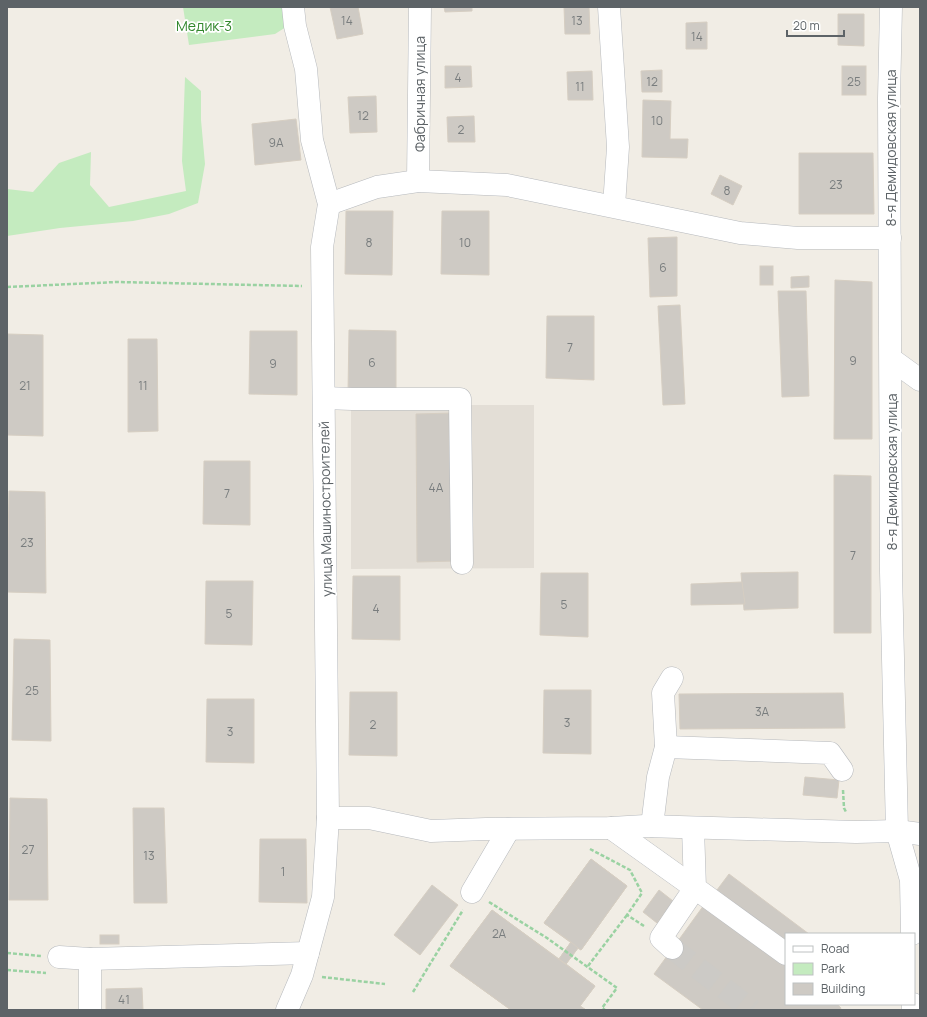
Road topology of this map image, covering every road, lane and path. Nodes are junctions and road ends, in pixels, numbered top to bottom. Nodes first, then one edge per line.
1 (293, 7) edge
2 (420, 7) edge
3 (608, 7) edge
4 (891, 7) edge
5 (418, 181) junction
6 (330, 204) junction
7 (614, 206) junction
8 (890, 238) junction
9 (322, 286) junction
10 (7, 287) edge
11 (891, 359) junction
12 (920, 380) edge
13 (324, 398) junction
14 (462, 562) dead end
15 (672, 678) dead end
16 (666, 747) junction
17 (842, 770) joint
18 (328, 818) junction
19 (652, 826) junction
20 (611, 828) junction
21 (693, 828) junction
22 (510, 829) junction
23 (897, 831) junction
24 (856, 832) junction
25 (920, 834) edge
26 (589, 848) dead end
27 (695, 888) junction
28 (472, 892) junction
29 (627, 915) junction
30 (912, 933) edge
31 (667, 943) joint
32 (308, 953) junction
33 (785, 953) edge
34 (7, 954) edge
35 (59, 957) joint
36 (90, 959) junction
37 (588, 966) junction
38 (302, 975) junction
39 (385, 984) dead end
40 (413, 992) dead end
41 (90, 1010) edge
42 (287, 1010) edge
43 (605, 1010) edge

1 - 6 street, улица Машиностроителей
2 - 5 street, Фабричная улица
3 - 7 street
4 - 8 street, 8-я Демидовская улица
5 - 6 street
5 - 7 street
6 - 9 street, улица Машиностроителей
7 - 8 street
8 - 11 street, 8-я Демидовская улица
9 - 10 path
9 - 13 street, улица Машиностроителей
11 - 12 street
11 - 23 street, 8-я Демидовская улица
13 - 14 street
13 - 18 street, улица Машиностроителей
15 - 16 street
16 - 17 street
16 - 19 street
17 - 24 path
18 - 22 street
18 - 32 street, улица Машиностроителей
19 - 20 street
19 - 21 street
20 - 22 street
20 - 27 street
21 - 24 street
21 - 27 street
22 - 28 street
23 - 24 street
23 - 25 street
23 - 30 street, 8-я Демидовская улица
26 - 29 path
27 - 31 street
27 - 33 street
28 - 37 path
28 - 40 path
29 - 31 path
29 - 37 path
32 - 36 street
32 - 38 street, улица Машиностроителей
34 - 35 path
35 - 36 street
36 - 41 street
37 - 43 path
38 - 39 path
38 - 42 street, улица Машиностроителей

